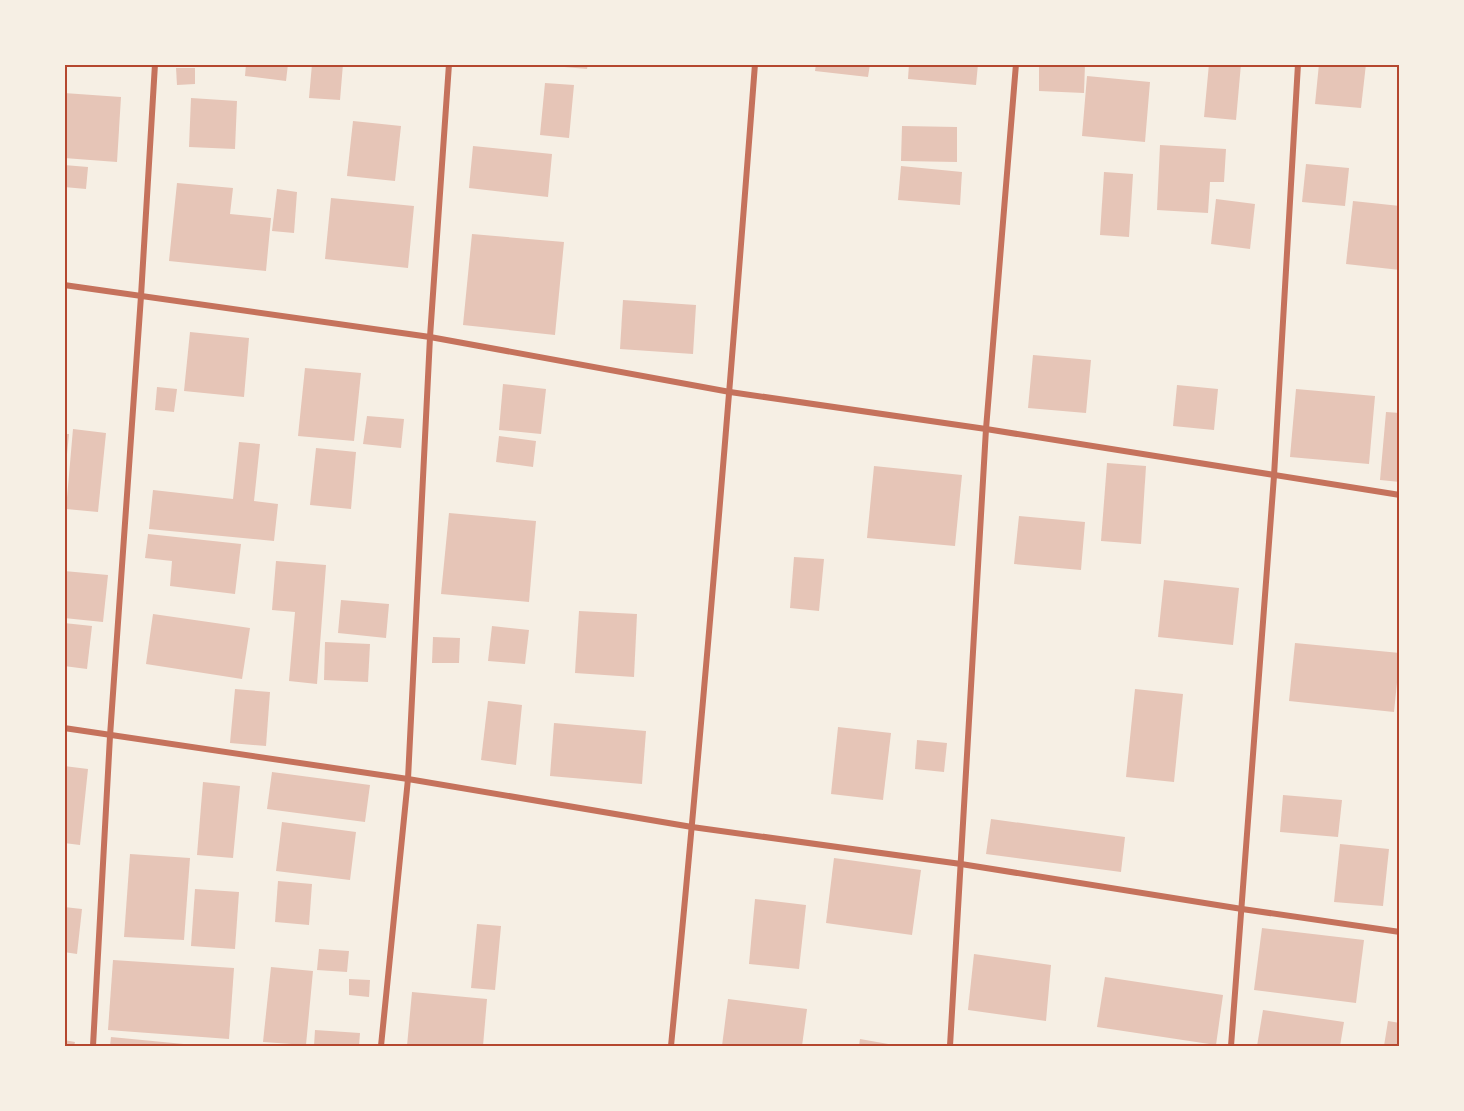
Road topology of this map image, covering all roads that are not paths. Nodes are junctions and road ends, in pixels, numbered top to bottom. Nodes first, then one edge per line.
1 (155, 64) edge
2 (449, 64) edge
3 (755, 64) edge
4 (1016, 64) edge
5 (1298, 64) edge
6 (64, 285) edge
7 (141, 296) junction
8 (430, 337) junction
9 (730, 392) junction
10 (986, 429) junction
11 (1274, 476) junction
12 (1400, 495) edge
13 (64, 728) edge
14 (110, 736) junction
15 (408, 779) junction
16 (692, 827) junction
17 (961, 864) junction
18 (1242, 909) junction
19 (1400, 932) edge
20 (93, 1047) edge
21 (381, 1047) edge
22 (670, 1047) edge
23 (950, 1047) edge
24 (1231, 1047) edge

1 - 7 street
2 - 8 street
3 - 9 street
4 - 10 street
5 - 11 street
6 - 7 street
7 - 8 street
7 - 14 street
8 - 9 street
8 - 15 street
9 - 10 street
9 - 16 street
10 - 11 street
10 - 17 street
11 - 12 street
11 - 18 street
13 - 14 street
14 - 15 street
14 - 20 street
15 - 16 street
15 - 21 street
16 - 17 street
16 - 22 street
17 - 18 street
17 - 23 street
18 - 19 street
18 - 24 street

